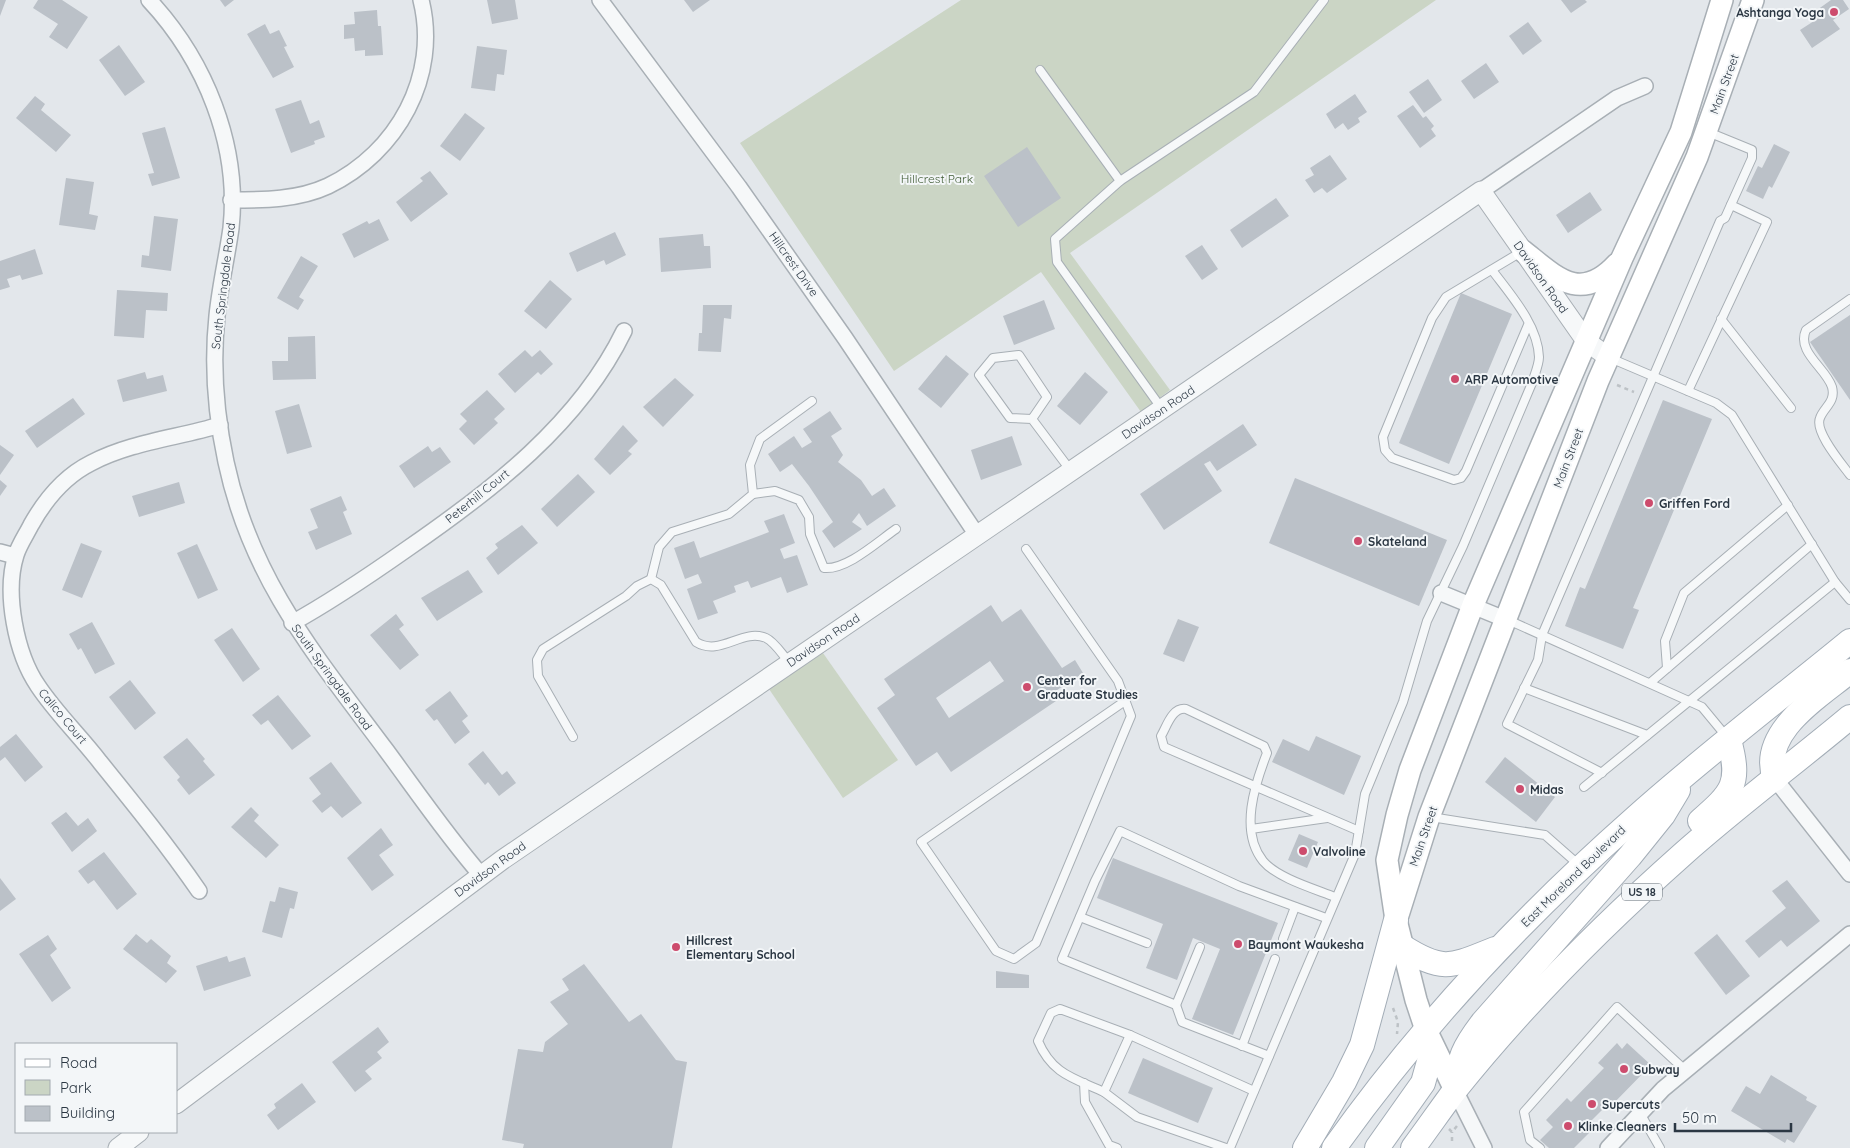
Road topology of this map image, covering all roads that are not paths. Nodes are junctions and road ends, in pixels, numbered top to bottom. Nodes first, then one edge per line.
1 (149, 0) edge
2 (421, 0) edge
3 (600, 0) edge
4 (1324, 0) edge
5 (1721, 1) edge
6 (1752, 4) edge
7 (1040, 70) dead end
8 (1645, 86) dead end
9 (1707, 131) junction
10 (1120, 181) junction
11 (1481, 191) junction
12 (231, 200) junction
13 (1731, 205) junction
14 (1523, 251) junction
15 (1622, 258) junction
16 (1492, 270) junction
17 (1850, 299) edge
18 (1721, 319) junction
19 (1528, 325) junction
20 (624, 331) dead end
21 (1586, 341) junction
22 (1608, 357) junction
23 (1652, 376) junction
24 (1688, 391) junction
25 (812, 402) dead end
26 (1791, 408) dead end
27 (1162, 409) junction
28 (1032, 419) junction
29 (220, 425) junction
30 (1071, 472) junction
31 (1850, 476) edge
32 (754, 494) junction
33 (1788, 505) junction
34 (896, 529) dead end
35 (977, 535) junction
36 (1812, 544) junction
37 (1026, 549) dead end
38 (0, 552) edge
39 (16, 556) junction
40 (651, 579) junction
41 (1836, 582) junction
42 (1441, 593) junction
43 (1850, 600) edge
44 (1473, 605) junction
45 (1507, 620) junction
46 (292, 623) junction
47 (1542, 635) junction
48 (1850, 641) edge
49 (790, 663) junction
50 (1667, 668) junction
51 (1850, 671) edge
52 (1650, 682) junction
53 (1524, 688) junction
54 (1688, 700) junction
55 (1125, 701) junction
56 (1850, 717) edge
57 (1427, 729) junction
58 (1646, 735) junction
59 (573, 737) dead end
60 (1729, 740) junction
61 (1602, 773) junction
62 (1686, 776) junction
63 (1775, 779) junction
64 (1254, 786) junction
65 (1584, 788) dead end
66 (1429, 817) junction
67 (1329, 818) junction
68 (1250, 829) junction
69 (1359, 830) junction
70 (1581, 867) junction
71 (1850, 874) edge
72 (481, 875) junction
73 (199, 890) dead end
74 (1335, 898) junction
75 (1295, 907) junction
76 (1080, 917) junction
77 (1326, 918) junction
78 (1396, 920) junction
79 (1607, 926) junction
80 (1850, 934) edge
81 (1283, 939) dead end
82 (1147, 943) dead end
83 (1200, 947) dead end
84 (1403, 947) junction
85 (1499, 947) junction
86 (1275, 959) dead end
87 (1176, 1006) junction
88 (1426, 1030) junction
89 (1130, 1035) junction
90 (1242, 1046) junction
91 (1269, 1056) junction
92 (1685, 1070) junction
93 (1084, 1083) junction
94 (1455, 1090) junction
95 (1254, 1091) junction
96 (1104, 1092) junction
97 (178, 1102) edge
98 (1640, 1114) junction
99 (138, 1133) edge
100 (118, 1148) edge
101 (1117, 1148) edge
102 (1228, 1148) edge
103 (1304, 1148) edge
104 (1334, 1148) edge
105 (1377, 1148) edge
106 (1412, 1148) edge
107 (1484, 1148) edge
108 (1540, 1148) edge
109 (1608, 1148) edge
110 (1660, 1148) edge

1 - 12 street, South Springdale Road
2 - 12 street
3 - 35 street, Hillcrest Drive
4 - 10 lane
5 - 6 main road
5 - 15 main road, Main Street
6 - 9 main road, Main Street
7 - 10 lane
8 - 11 street, Davidson Road
9 - 13 lane
9 - 22 main road, Main Street
10 - 27 lane
11 - 14 street, Davidson Road
11 - 27 street, Davidson Road
12 - 29 street, South Springdale Road
13 - 18 lane
13 - 23 lane
14 - 15 main road
14 - 16 lane
14 - 21 street, Davidson Road
15 - 21 main road, Main Street
16 - 19 lane
16 - 19 lane
17 - 31 lane
18 - 24 lane
18 - 26 lane
19 - 42 lane
20 - 46 street, Peterhill Court
21 - 22 street, Davidson Road
21 - 44 main road, Main Street
22 - 23 lane
22 - 45 main road, Main Street
23 - 24 lane
23 - 47 lane
24 - 33 lane
25 - 32 lane
27 - 30 street, Davidson Road
28 - 28 lane
28 - 30 lane
29 - 39 street, Calico Court
29 - 46 street, South Springdale Road
30 - 35 street, Davidson Road
32 - 34 lane
32 - 40 lane
33 - 36 lane
33 - 50 lane
35 - 49 street, Davidson Road
36 - 41 lane
36 - 50 lane
37 - 55 lane
38 - 39 street
39 - 73 street, Calico Court
40 - 49 lane
40 - 59 lane
41 - 43 lane
41 - 54 lane
42 - 44 street
42 - 69 lane
44 - 45 street
44 - 57 main road, Main Street
45 - 47 lane
45 - 66 main road, Main Street
46 - 72 street, South Springdale Road
47 - 52 lane
47 - 53 lane
48 - 60 main road, East Moreland Boulevard
49 - 72 street, Davidson Road
50 - 52 lane
51 - 63 main road
52 - 54 lane
53 - 58 lane
53 - 61 lane
54 - 58 lane
54 - 60 lane
55 - 55 lane
56 - 63 main road, US 18
57 - 66 main road
57 - 78 main road, Main Street
58 - 61 lane
60 - 62 main road, East Moreland Boulevard
60 - 79 main road
61 - 65 lane
62 - 70 main road, East Moreland Boulevard
62 - 94 main road
63 - 71 street
63 - 79 main road, US 18
64 - 64 lane
64 - 67 lane
64 - 68 lane
66 - 70 lane
66 - 78 main road, Main Street
67 - 68 lane
67 - 69 lane
68 - 74 lane
69 - 74 lane
70 - 85 main road, East Moreland Boulevard
72 - 97 street, Davidson Road
74 - 77 lane
75 - 76 lane
75 - 77 lane
75 - 81 lane
76 - 82 lane
76 - 87 lane
77 - 91 lane
78 - 84 main road, Main Street
78 - 103 main road
79 - 94 main road, US 18
80 - 92 street
83 - 87 lane
84 - 85 main road
84 - 88 main road, Main Street
85 - 88 main road, East Moreland Boulevard
86 - 90 lane
87 - 90 lane
88 - 94 main road, Main Street
88 - 104 main road, East Moreland Boulevard
88 - 105 main road
89 - 93 lane
89 - 95 lane
89 - 96 lane
90 - 91 lane
91 - 95 lane
92 - 98 street
92 - 108 lane
93 - 96 lane
93 - 101 lane
94 - 106 main road, US 18
94 - 107 street
95 - 102 lane
96 - 102 lane
98 - 109 street
98 - 110 lane
99 - 100 street

